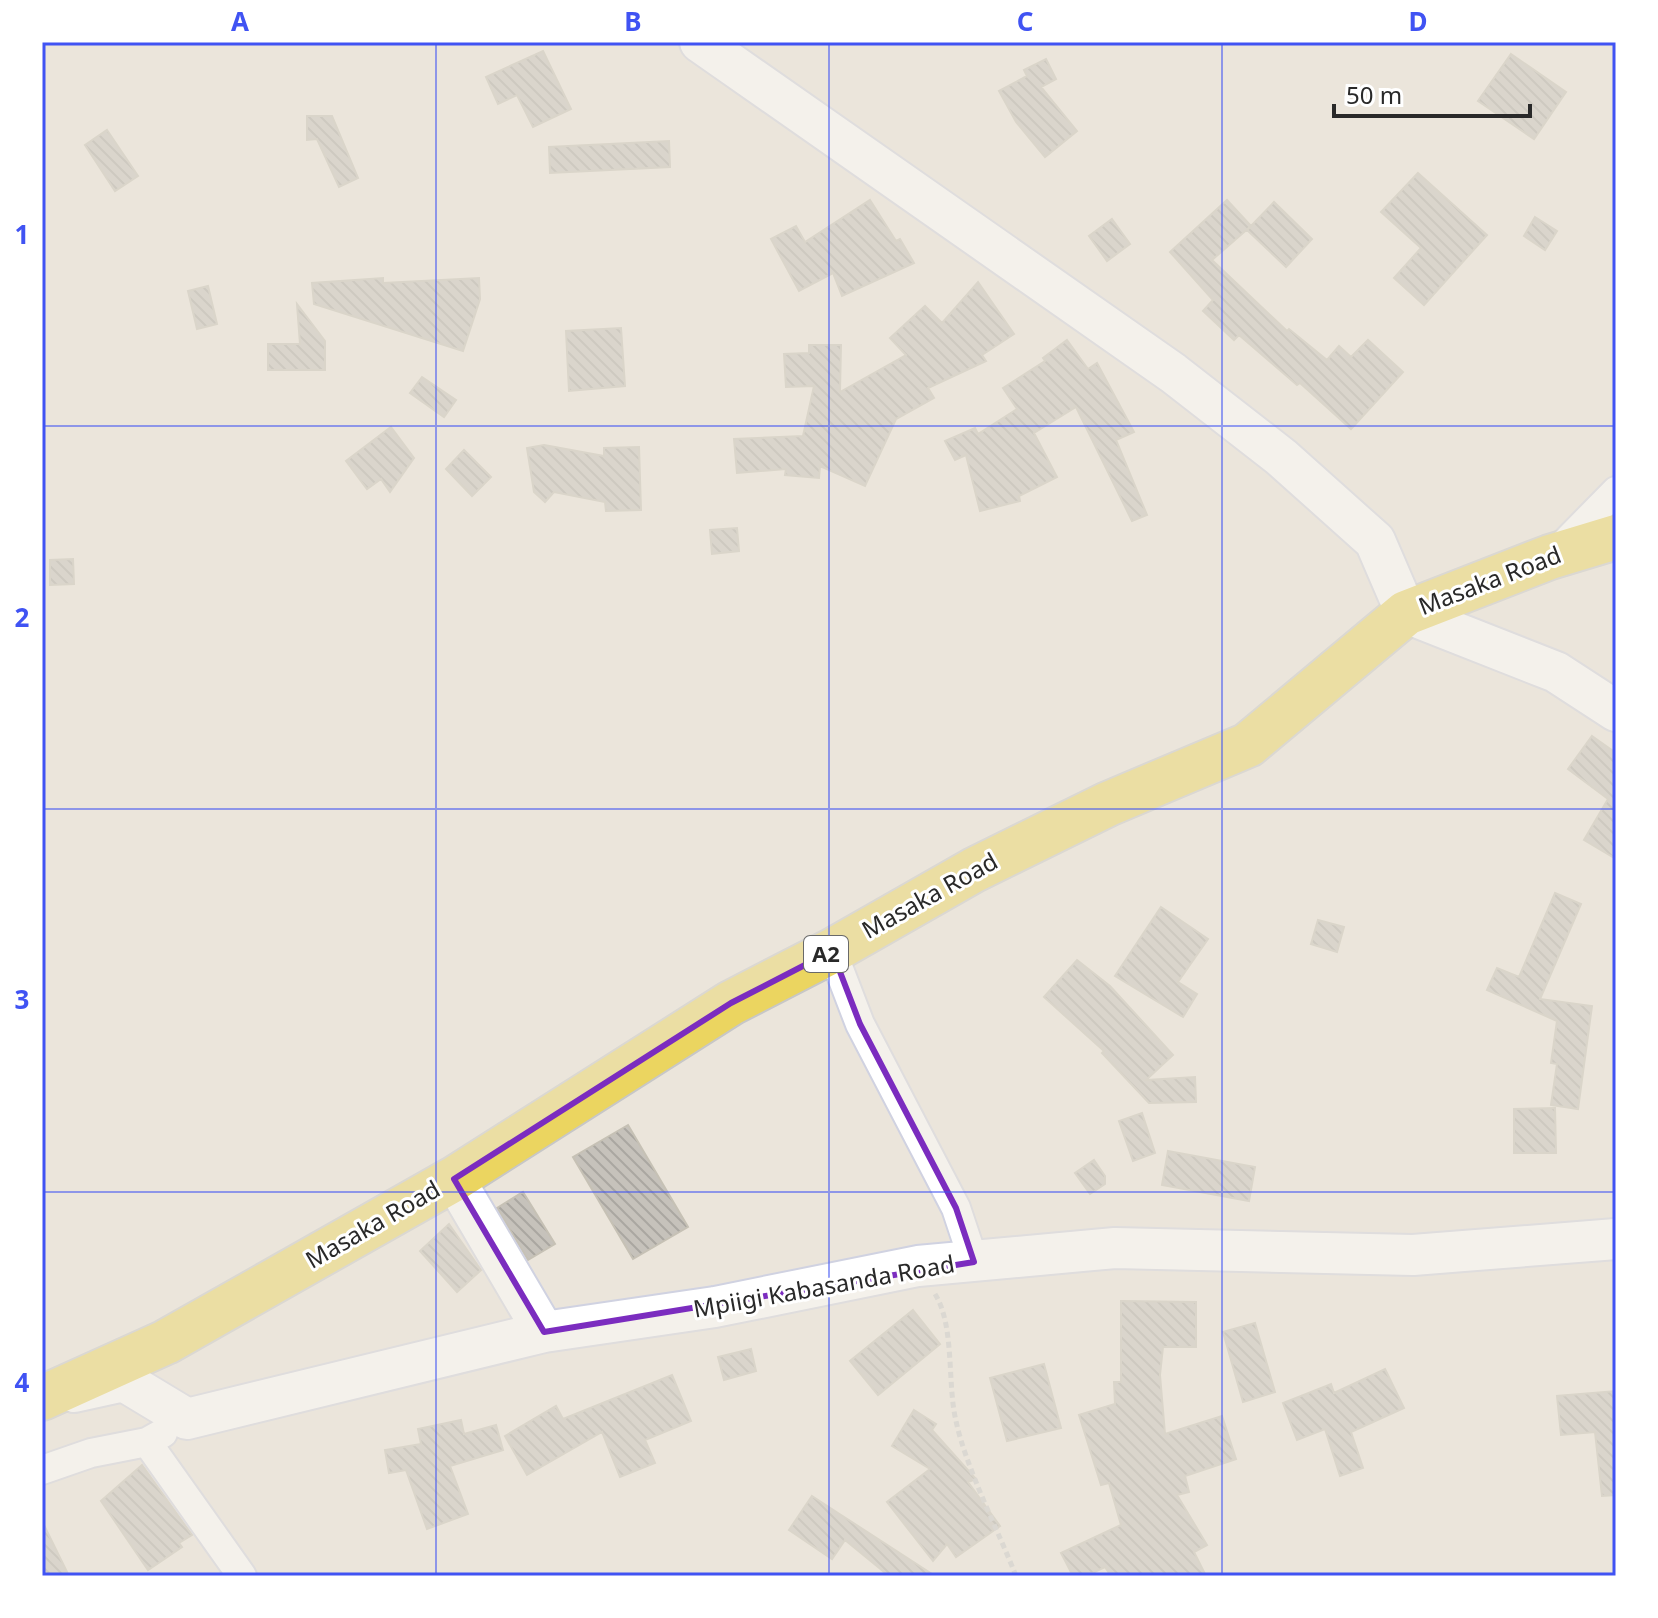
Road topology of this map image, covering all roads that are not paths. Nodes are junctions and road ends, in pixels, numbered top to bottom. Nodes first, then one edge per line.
1 (700, 42) edge
2 (1616, 491) edge
3 (1616, 537) edge
4 (1550, 557) junction
5 (1406, 613) junction
6 (1616, 711) edge
7 (832, 951) junction
8 (454, 1179) junction
9 (1616, 1239) edge
10 (974, 1262) junction
11 (544, 1332) junction
12 (42, 1398) edge
13 (187, 1419) junction
14 (147, 1442) junction
15 (42, 1470) edge
16 (242, 1576) edge

1 - 5 main road
2 - 4 street
3 - 4 main road, Masaka Road / A2
4 - 5 main road, Masaka Road / A2
5 - 6 main road
5 - 7 main road, Masaka Road / A2
7 - 8 main road, Masaka Road / A2
7 - 10 street
8 - 11 main road
8 - 12 main road, Masaka Road / A2
9 - 10 main road, Mpiigi Kabasanda Road
10 - 11 main road, Mpiigi Kabasanda Road
11 - 13 main road, Mpiigi Kabasanda Road
12 - 13 main road
13 - 14 street
14 - 15 street
14 - 16 street

